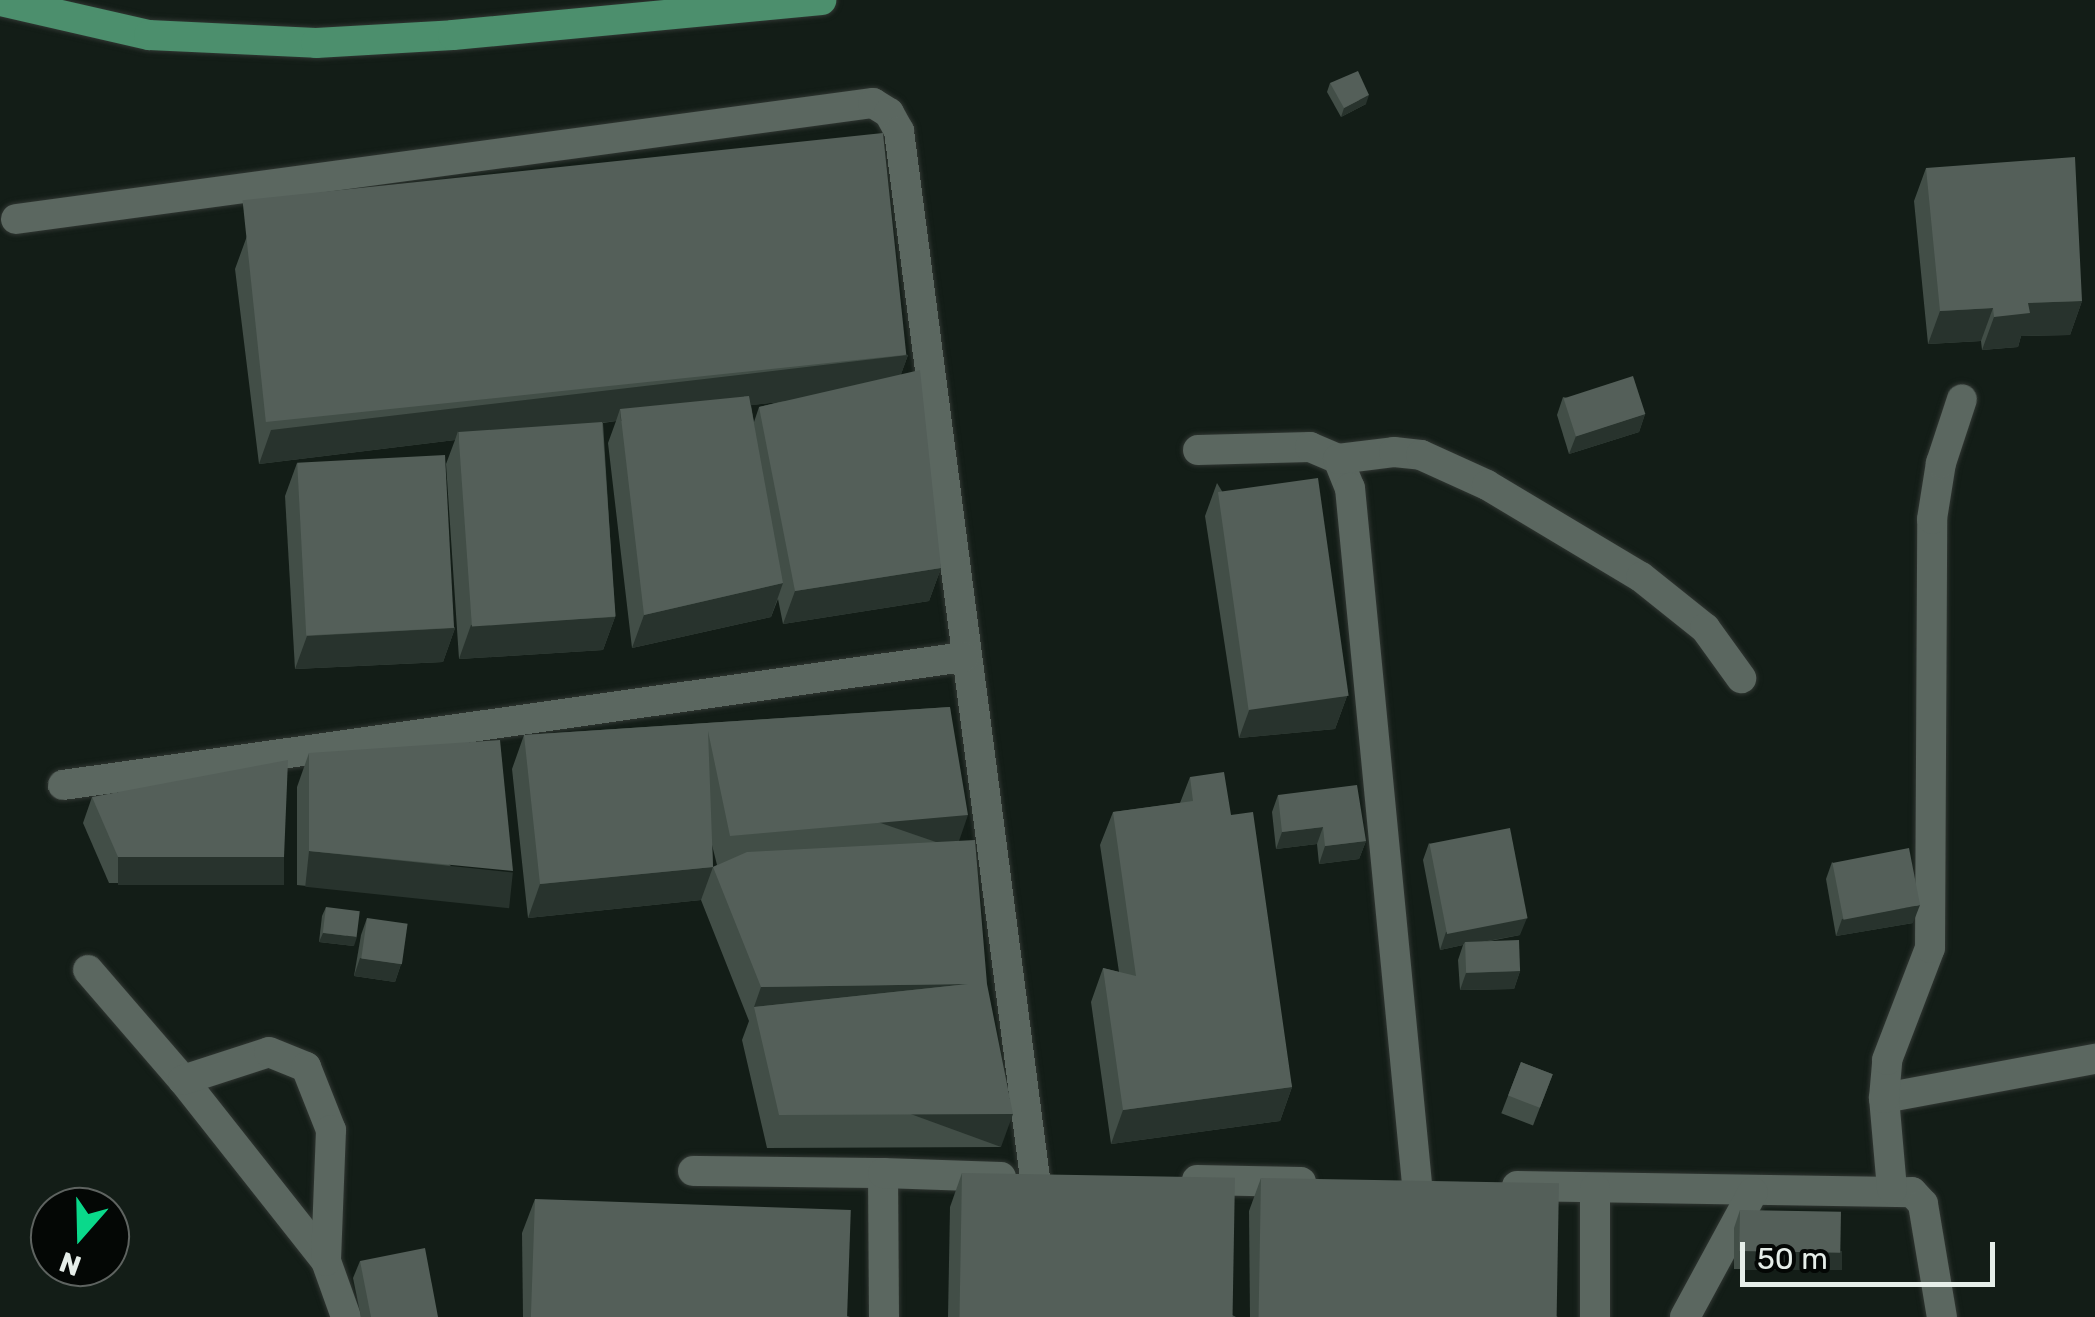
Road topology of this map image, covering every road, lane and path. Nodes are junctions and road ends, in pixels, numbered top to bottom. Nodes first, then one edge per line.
1 (821, 0) edge
2 (0, 1) edge
3 (16, 219) dead end
4 (1962, 399) dead end
5 (1198, 450) dead end
6 (1338, 459) junction
7 (964, 658) junction
8 (1741, 678) dead end
9 (63, 784) dead end
10 (88, 970) dead end
11 (2095, 1059) edge
12 (183, 1080) junction
13 (1884, 1098) junction
14 (693, 1172) dead end
15 (883, 1173) junction
16 (1035, 1178) junction
17 (1073, 1178) edge
18 (1168, 1180) edge
19 (1340, 1182) edge
20 (1378, 1183) edge
21 (1416, 1184) junction
22 (1456, 1185) edge
23 (1496, 1186) edge
24 (1595, 1188) junction
25 (1756, 1188) junction
26 (1892, 1189) junction
27 (326, 1261) junction
28 (346, 1317) edge
29 (884, 1317) edge
30 (1595, 1317) edge
31 (1685, 1317) edge
32 (1942, 1317) edge

1 - 2 main road
3 - 7 lane
4 - 13 lane
5 - 6 lane
6 - 8 lane
6 - 21 lane
7 - 9 lane
7 - 16 lane
10 - 12 lane
11 - 13 lane
12 - 27 lane
12 - 27 lane
13 - 26 lane
14 - 15 lane
15 - 16 lane
15 - 29 lane
16 - 17 lane
18 - 19 lane
20 - 21 lane
21 - 22 lane
23 - 24 lane
24 - 25 lane
24 - 30 lane
25 - 26 lane
25 - 31 lane
26 - 32 lane
27 - 28 lane

